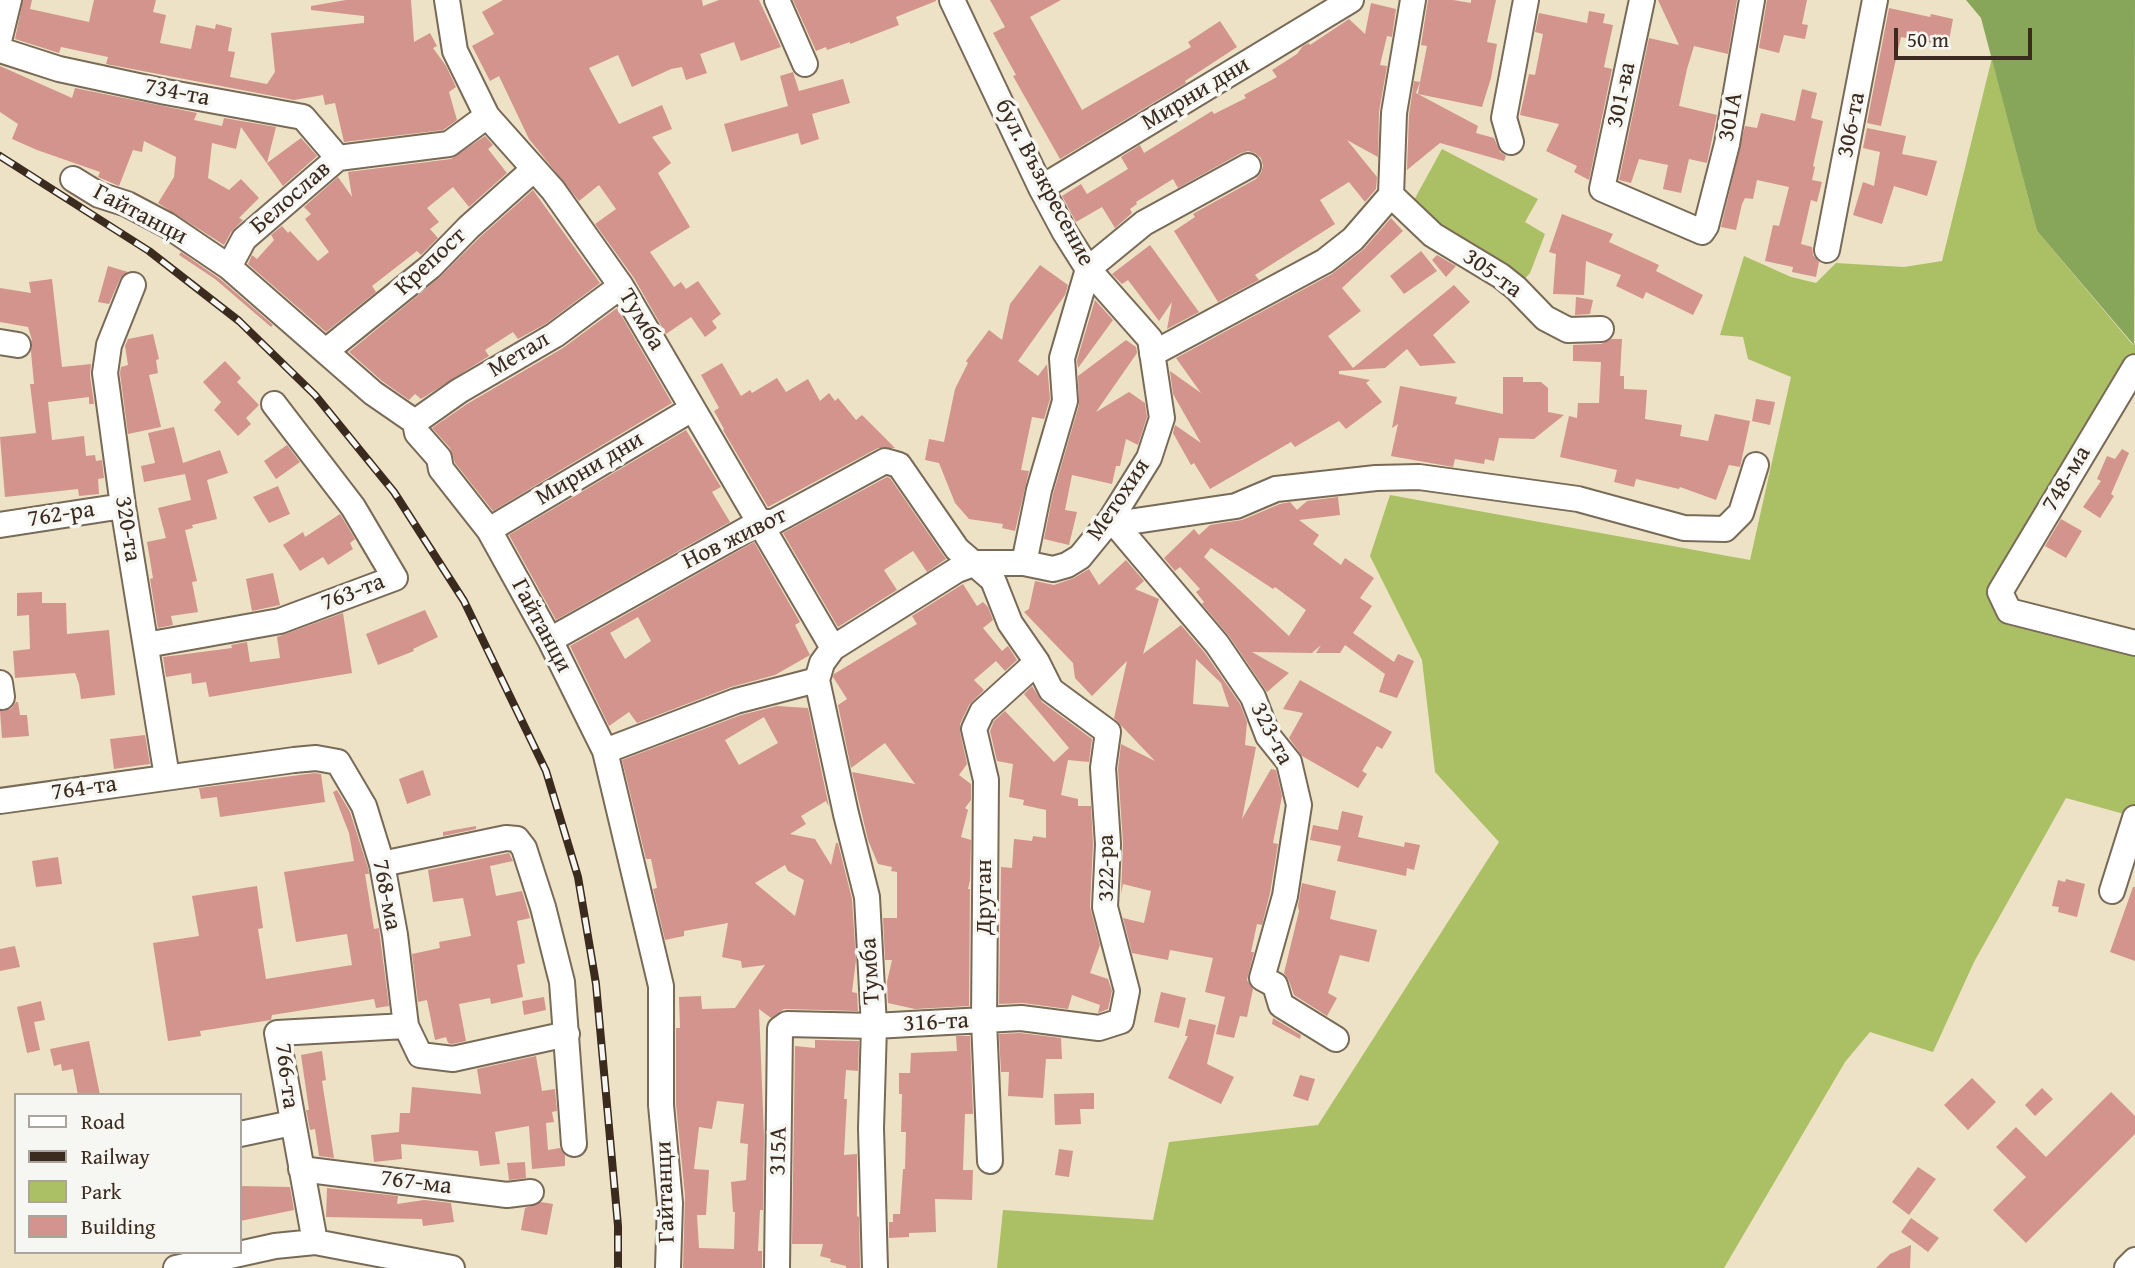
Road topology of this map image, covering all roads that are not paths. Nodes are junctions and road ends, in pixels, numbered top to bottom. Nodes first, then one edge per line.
1 (9, 0) edge
2 (447, 0) edge
3 (777, 0) edge
4 (952, 0) edge
5 (1351, 0) edge
6 (1413, 0) edge
7 (1525, 0) edge
8 (1642, 0) edge
9 (1752, 0) edge
10 (1875, 0) edge
11 (0, 37) edge
12 (0, 50) edge
13 (805, 64) dead end
14 (487, 116) junction
15 (1511, 142) dead end
16 (338, 158) junction
17 (1248, 166) dead end
18 (534, 169) junction
19 (73, 179) dead end
20 (1041, 188) junction
21 (1391, 195) junction
22 (1702, 232) joint
23 (1827, 250) dead end
24 (229, 267) junction
25 (1088, 269) junction
26 (133, 285) dead end
27 (621, 286) junction
28 (1601, 329) dead end
29 (326, 351) junction
30 (1152, 354) junction
31 (2135, 367) edge
32 (274, 404) dead end
33 (692, 409) junction
34 (415, 422) junction
35 (1756, 464) dead end
36 (123, 506) junction
37 (1113, 521) junction
38 (760, 522) junction
39 (0, 525) edge
40 (489, 530) junction
41 (976, 563) junction
42 (1024, 563) junction
43 (550, 640) junction
44 (2135, 643) edge
45 (146, 645) junction
46 (833, 648) junction
47 (1037, 662) junction
48 (817, 680) junction
49 (605, 751) junction
50 (167, 777) junction
51 (0, 801) edge
52 (2135, 818) edge
53 (382, 864) junction
54 (2112, 891) dead end
55 (984, 1021) junction
56 (406, 1026) junction
57 (874, 1026) junction
58 (1099, 1028) joint
59 (567, 1034) junction
60 (779, 1034) joint
61 (1336, 1039) dead end
62 (292, 1123) junction
63 (242, 1134) edge
64 (574, 1144) dead end
65 (990, 1161) dead end
66 (301, 1169) junction
67 (531, 1192) dead end
68 (314, 1242) junction
69 (242, 1253) edge
70 (239, 1254) edge
71 (2135, 1260) edge
72 (176, 1268) edge
73 (452, 1268) edge
74 (668, 1268) edge
75 (778, 1268) edge
76 (875, 1268) edge
77 (2127, 1268) edge

1 - 11 street
2 - 14 street, Тумба
3 - 13 street
4 - 20 street, бул. Възкресение
5 - 20 street, Мирни дни
6 - 21 street
7 - 15 street
8 - 22 street, 301-ва
9 - 22 street, 301А
10 - 23 street, 306-та
12 - 16 street, 734-та
14 - 16 street, Белослав
14 - 18 street, Тумба
16 - 24 street, Белослав
17 - 25 street
18 - 27 street, Тумба
18 - 29 street, Крепост
19 - 24 street, Гайтанци
20 - 25 street, бул. Възкресение
21 - 28 street, 305-та
21 - 30 street
24 - 29 street, Гайтанци
25 - 30 street, бул. Възкресение
25 - 42 street
26 - 36 street, 320-та
27 - 33 street, Тумба
27 - 34 street, Метал
29 - 34 street, Гайтанци
30 - 37 street, Метохия
31 - 44 street, 748-ма
32 - 45 street, 763-та
33 - 38 street, Тумба
33 - 40 street, Мирни дни
34 - 40 street, Гайтанци
35 - 37 street
36 - 39 street, 762-ра
36 - 45 street, 320-та
37 - 42 street, Метохия
37 - 61 street, 323-та
38 - 41 street, Нов живот
38 - 43 street, Нов живот
38 - 46 street, Тумба
40 - 43 street, Гайтанци
41 - 42 street, Метохия
41 - 46 street, Метохия
41 - 47 street
43 - 49 street, Гайтанци
45 - 50 street, 320-та
46 - 48 street
47 - 55 street, Друган
47 - 58 street, 322-ра
48 - 49 street
48 - 57 street, Тумба
49 - 74 street, Гайтанци
50 - 51 street, 764-та
50 - 53 street, 768-ма
52 - 54 street
53 - 56 street, 768-ма
53 - 59 street
55 - 57 street, 316-та
55 - 58 street, 316-та
55 - 65 street, Друган
56 - 59 street, 768-ма
56 - 62 street, 766-та
57 - 60 street, 316-та
57 - 76 street, Тумба
59 - 64 street
60 - 75 street, 315А
62 - 63 street
62 - 66 street, 766-та
66 - 67 street, 767-ма
66 - 68 street, 766-та
68 - 69 street
68 - 73 street
70 - 72 street
71 - 77 street

